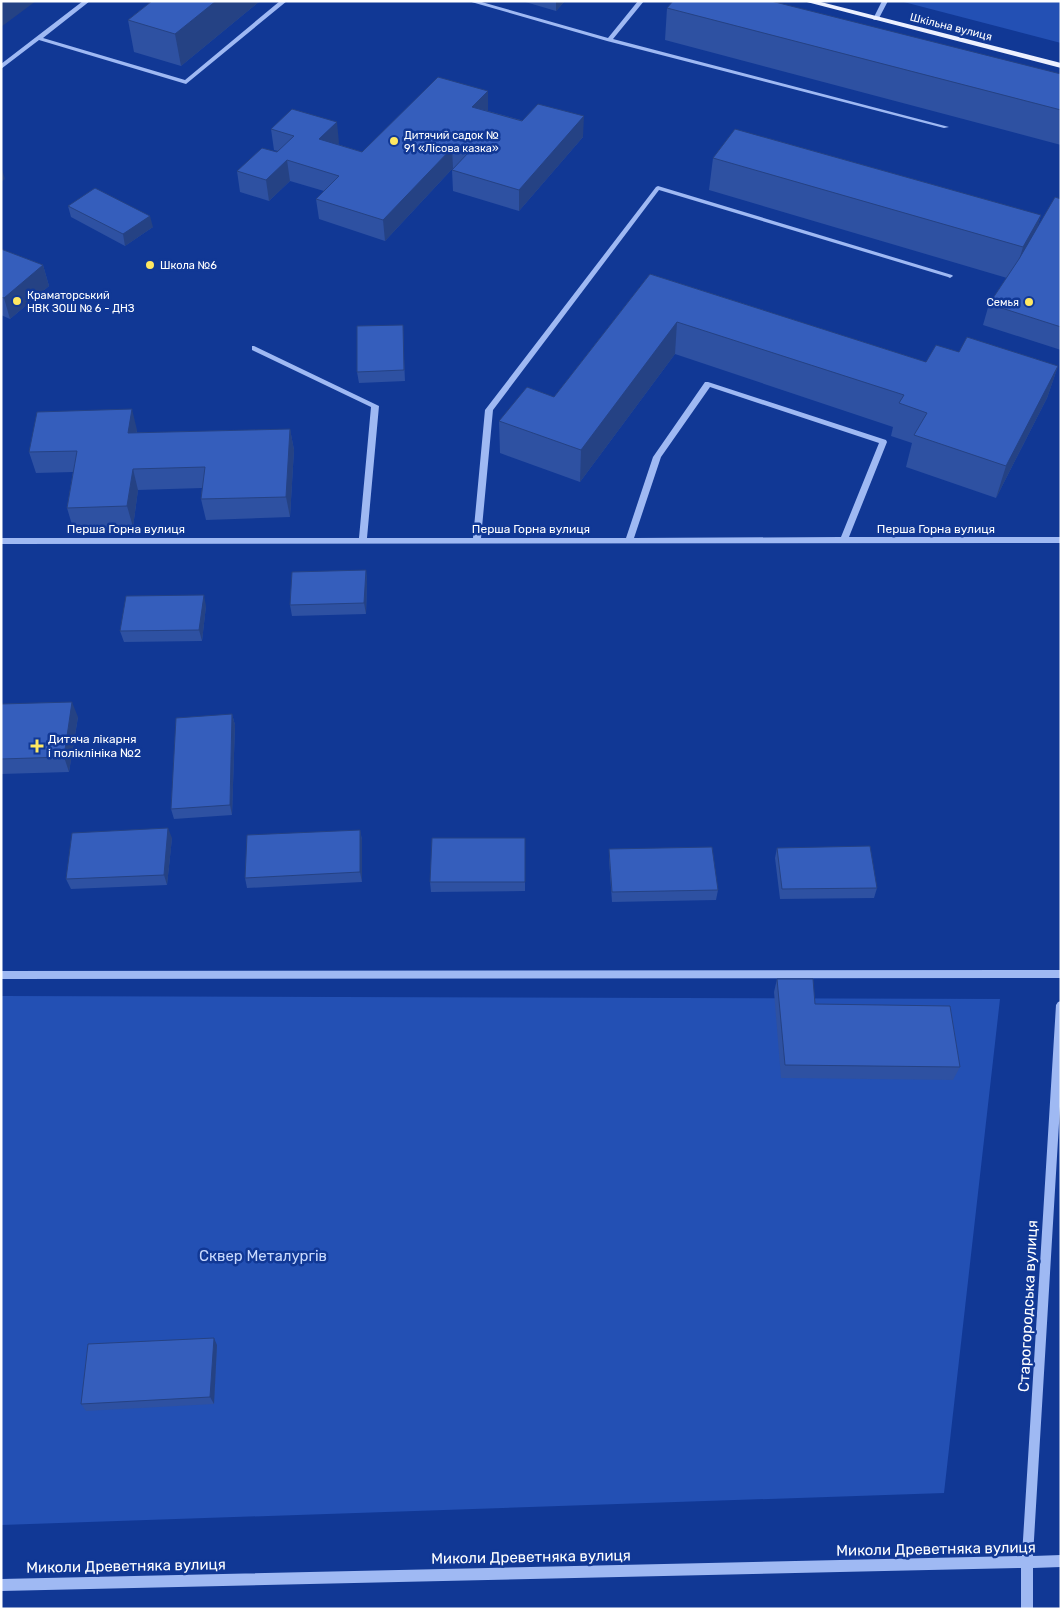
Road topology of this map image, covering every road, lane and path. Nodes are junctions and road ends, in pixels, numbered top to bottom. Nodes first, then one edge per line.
1 (87, 1) edge
2 (284, 1) edge
3 (471, 1) edge
4 (641, 1) edge
5 (807, 1) edge
6 (885, 1) edge
7 (876, 19) junction
8 (38, 38) junction
9 (609, 40) junction
10 (1061, 66) edge
11 (1, 67) edge
12 (946, 127) edge
13 (950, 276) edge
14 (254, 348) dead end
15 (1, 540) edge
16 (363, 540) junction
17 (477, 540) junction
18 (629, 540) junction
19 (844, 540) junction
20 (1061, 540) edge
21 (1061, 974) edge
22 (1, 975) edge
23 (1061, 1004) edge
24 (1061, 1561) edge
25 (1027, 1563) junction
26 (1, 1585) edge
27 (1027, 1609) edge

1 - 8 street
2 - 8 street
3 - 9 street
4 - 9 street
5 - 7 main road, Шкільна вулиця
6 - 7 street
7 - 10 main road, Шкільна вулиця
8 - 11 street
9 - 12 street
13 - 17 street
14 - 16 street
15 - 16 street, Перша Горна вулиця
16 - 17 street, Перша Горна вулиця
17 - 18 street, Перша Горна вулиця
18 - 19 street, Перша Горна вулиця
18 - 19 street
19 - 20 street, Перша Горна вулиця
21 - 22 street
23 - 25 street, Старогородська вулиця
24 - 25 street, Миколи Древетняка вулиця
25 - 26 street, Миколи Древетняка вулиця
25 - 27 street, Старогородська вулиця

